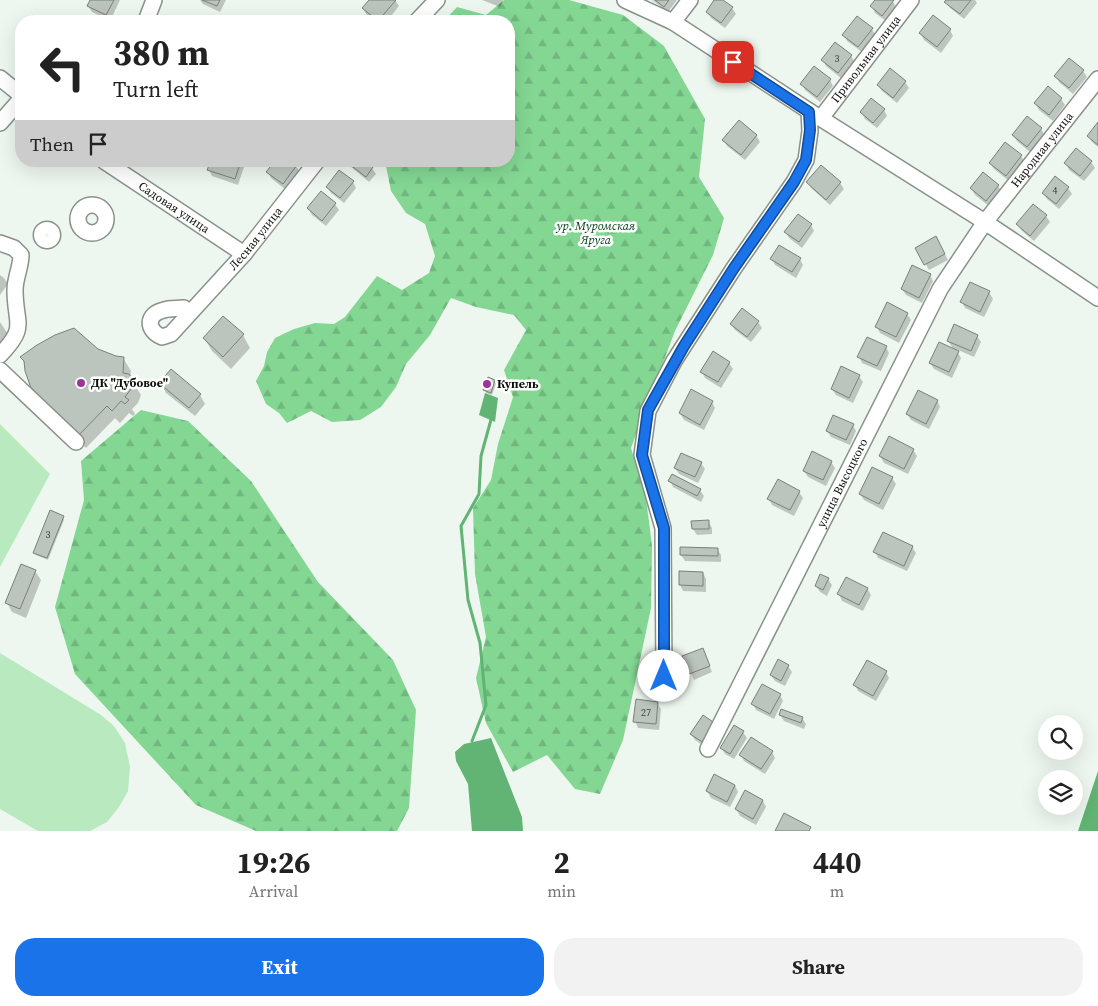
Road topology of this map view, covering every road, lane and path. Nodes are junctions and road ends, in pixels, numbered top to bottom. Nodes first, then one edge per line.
1 (154, 0) edge
2 (437, 0) edge
3 (625, 0) edge
4 (690, 0) edge
5 (910, 0) edge
6 (148, 15) edge
7 (423, 15) edge
8 (673, 22) junction
9 (0, 78) edge
10 (1098, 79) edge
11 (15, 90) edge
12 (15, 106) edge
13 (815, 115) junction
14 (0, 124) edge
15 (113, 167) edge
16 (311, 167) edge
17 (985, 222) junction
18 (0, 243) edge
19 (244, 254) junction
20 (1098, 298) edge
21 (189, 313) dead end
22 (0, 355) edge
23 (0, 370) edge
24 (76, 442) dead end
25 (664, 676) dead end
26 (708, 750) dead end

1 - 6 street
2 - 7 street
3 - 8 street
4 - 8 street
5 - 13 street, Привольная улица
8 - 13 street
9 - 11 street
10 - 17 street, Народная улица
12 - 14 street
13 - 17 street
13 - 25 street
15 - 19 street, Садовая улица
16 - 19 street, Лесная улица
17 - 20 street
17 - 26 street, улица Высоцкого
18 - 22 street
19 - 21 street, Лесная улица
23 - 24 street

